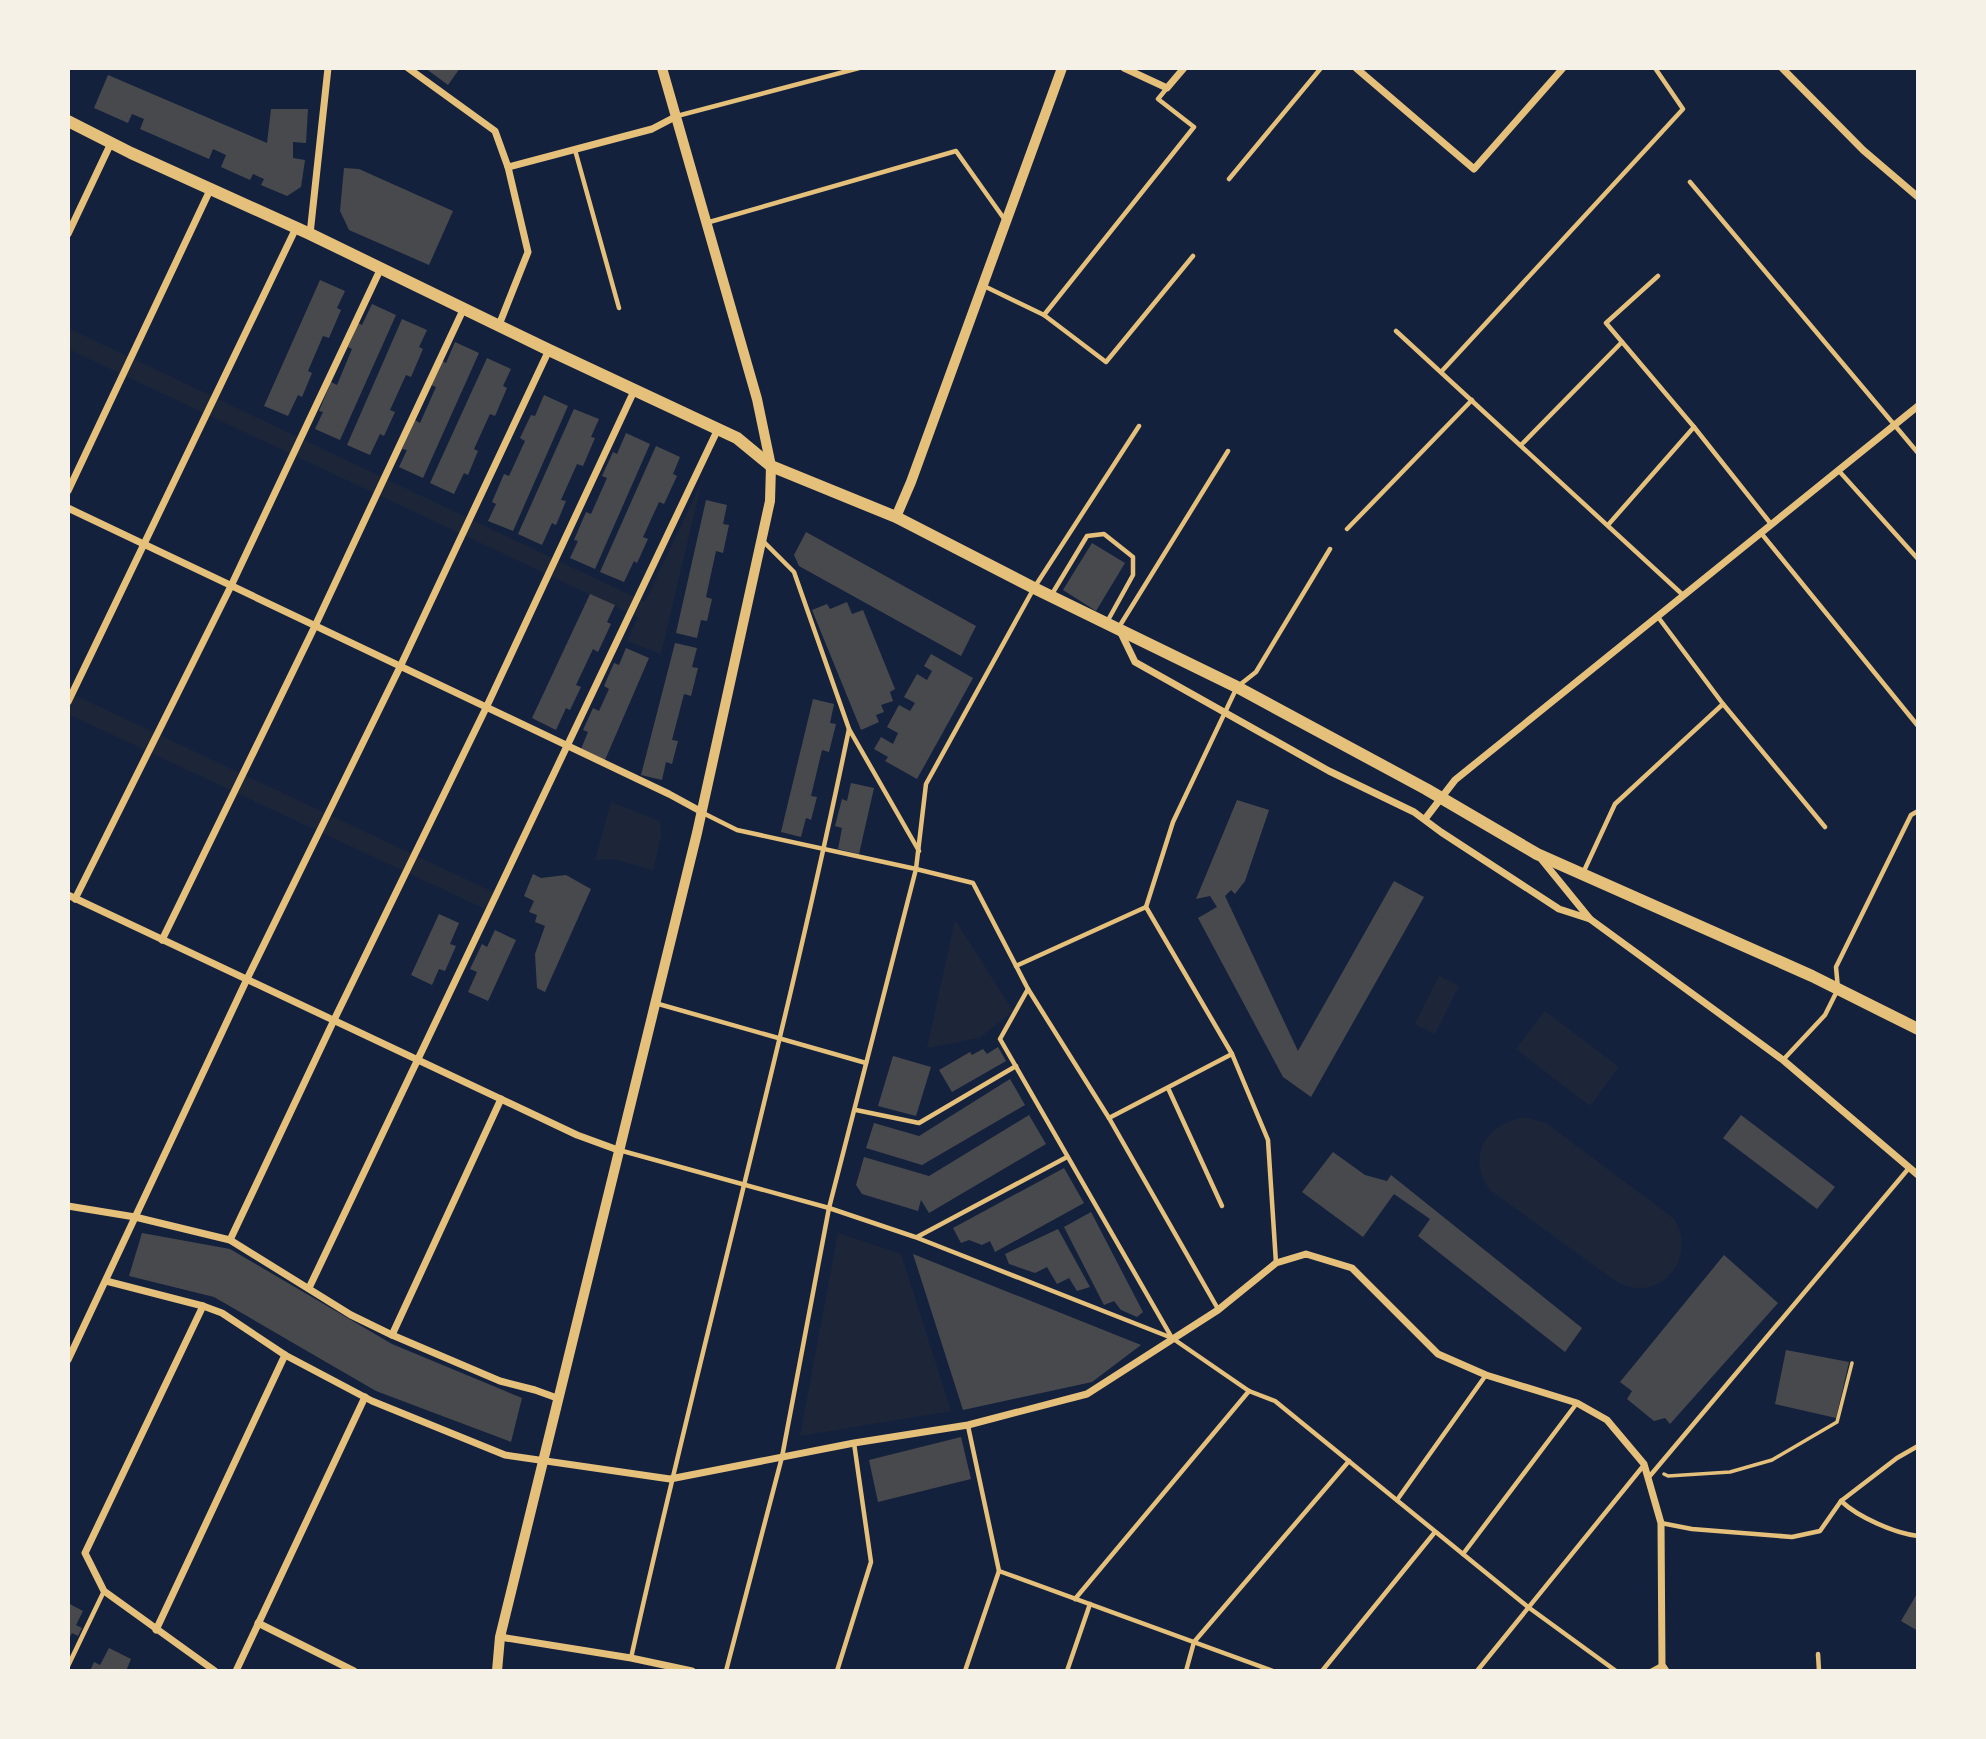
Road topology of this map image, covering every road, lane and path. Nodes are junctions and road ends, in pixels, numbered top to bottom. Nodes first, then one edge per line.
1 (328, 68) edge
2 (408, 68) edge
3 (662, 68) edge
4 (859, 68) edge
5 (1062, 68) edge
6 (1124, 68) edge
7 (1184, 68) edge
8 (1321, 68) edge
9 (1356, 68) edge
10 (1550, 68) edge
11 (1655, 68) edge
12 (1782, 68) edge
13 (1560, 71) edge
14 (1167, 88) junction
15 (675, 117) junction
16 (68, 121) edge
17 (111, 143) junction
18 (575, 149) junction
19 (509, 167) junction
20 (1229, 179) dead end
21 (1690, 182) dead end
22 (211, 188) junction
23 (1917, 193) edge
24 (1005, 221) junction
25 (706, 223) junction
26 (296, 228) junction
27 (68, 234) edge
28 (310, 234) junction
29 (1193, 256) dead end
30 (381, 268) junction
31 (1658, 276) dead end
32 (982, 285) junction
33 (465, 308) junction
34 (619, 309) dead end
35 (1044, 315) junction
36 (499, 326) junction
37 (1396, 331) dead end
38 (1622, 342) junction
39 (549, 350) junction
40 (1441, 372) junction
41 (634, 391) junction
42 (1472, 400) junction
43 (1918, 406) edge
44 (1895, 425) junction
45 (1139, 426) dead end
46 (1694, 427) junction
47 (717, 431) junction
48 (1521, 446) junction
49 (1228, 451) dead end
50 (1918, 453) edge
51 (771, 466) junction
52 (1839, 470) junction
53 (68, 492) edge
54 (68, 508) edge
55 (897, 517) junction
56 (1608, 525) junction
57 (1771, 525) junction
58 (1347, 529) dead end
59 (1761, 533) junction
60 (762, 540) junction
61 (145, 546) junction
62 (1330, 549) dead end
63 (1918, 559) edge
64 (231, 586) junction
65 (1034, 587) junction
66 (1051, 595) junction
67 (1683, 596) junction
68 (1658, 616) junction
69 (1113, 625) junction
70 (315, 626) junction
71 (400, 667) junction
72 (1237, 687) junction
73 (68, 702) edge
74 (1723, 704) junction
75 (486, 708) junction
76 (1225, 711) junction
77 (1918, 726) edge
78 (849, 729) junction
79 (568, 746) junction
80 (1440, 798) junction
81 (1918, 811) edge
82 (702, 812) junction
83 (1426, 820) junction
84 (1825, 827) dead end
85 (824, 851) junction
86 (919, 851) junction
87 (1537, 854) junction
88 (916, 869) junction
89 (1583, 874) junction
90 (72, 897) edge
91 (1146, 906) junction
92 (1590, 919) junction
93 (162, 940) junction
94 (1017, 966) junction
95 (247, 979) junction
96 (1028, 989) junction
97 (1838, 989) junction
98 (654, 1003) junction
99 (334, 1020) junction
100 (1918, 1029) edge
101 (780, 1038) junction
102 (1232, 1054) junction
103 (417, 1059) junction
104 (1783, 1060) junction
105 (866, 1063) junction
106 (1016, 1066) junction
107 (1168, 1088) junction
108 (501, 1099) junction
109 (856, 1110) junction
110 (1109, 1118) junction
111 (618, 1150) junction
112 (1067, 1157) junction
113 (1910, 1168) junction
114 (1918, 1175) edge
115 (743, 1184) junction
116 (68, 1206) edge
117 (1222, 1206) dead end
118 (829, 1208) junction
119 (135, 1217) junction
120 (915, 1237) junction
121 (230, 1240) junction
122 (1276, 1263) junction
123 (106, 1281) junction
124 (309, 1288) junction
125 (203, 1306) junction
126 (1218, 1310) junction
127 (392, 1335) junction
128 (1172, 1338) junction
129 (285, 1354) junction
130 (68, 1360) edge
131 (1852, 1363) dead end
132 (1486, 1375) junction
133 (1249, 1391) junction
134 (365, 1397) junction
135 (557, 1398) junction
136 (1577, 1403) junction
137 (968, 1425) junction
138 (854, 1443) junction
139 (1918, 1446) edge
140 (782, 1457) junction
141 (1349, 1461) junction
142 (541, 1462) junction
143 (1644, 1464) junction
144 (1656, 1469) junction
145 (1649, 1477) junction
146 (670, 1479) junction
147 (1397, 1500) junction
148 (1841, 1501) junction
149 (1661, 1523) junction
150 (1436, 1532) junction
151 (1918, 1536) edge
152 (1463, 1554) junction
153 (999, 1571) junction
154 (104, 1591) junction
155 (1075, 1599) junction
156 (1090, 1604) junction
157 (1528, 1607) junction
158 (258, 1623) junction
159 (156, 1630) junction
160 (500, 1637) junction
161 (1194, 1642) junction
162 (1818, 1654) dead end
163 (631, 1658) junction
164 (68, 1666) edge
165 (199, 1667) edge
166 (1664, 1668) edge
167 (215, 1671) edge
168 (236, 1671) edge
169 (354, 1671) edge
170 (497, 1671) edge
171 (692, 1671) edge
172 (726, 1671) edge
173 (837, 1671) edge
174 (965, 1671) edge
175 (1067, 1671) edge
176 (1186, 1671) edge
177 (1273, 1671) edge
178 (1322, 1671) edge
179 (1477, 1671) edge
180 (1616, 1671) edge
181 (1651, 1671) edge
182 (1819, 1671) edge

1 - 28 street
2 - 19 street
3 - 15 street
4 - 15 lane
5 - 24 street
6 - 14 street
7 - 14 street
8 - 20 lane
9 - 13 street
10 - 13 street
11 - 40 lane
12 - 23 street
14 - 35 lane
15 - 18 street
15 - 25 street
16 - 17 main road
17 - 22 main road
17 - 27 street
18 - 19 street
18 - 34 lane
19 - 36 street
21 - 44 lane
22 - 26 main road
22 - 53 street
24 - 25 lane
24 - 32 street
25 - 51 street
26 - 28 main road
26 - 61 street
28 - 30 main road
29 - 35 lane
30 - 33 main road
30 - 64 street
31 - 38 lane
32 - 35 lane
32 - 55 street
33 - 36 main road
33 - 70 street
36 - 39 main road
37 - 40 lane
38 - 46 lane
38 - 48 lane
39 - 41 main road
39 - 71 street
40 - 42 lane
41 - 47 main road
41 - 75 street
42 - 48 lane
42 - 58 lane
43 - 44 street
44 - 50 lane
44 - 52 street
45 - 65 lane
46 - 56 lane
46 - 57 lane
47 - 51 main road
47 - 79 street
48 - 56 lane
49 - 69 lane
51 - 55 main road
51 - 60 street
52 - 57 street
52 - 63 lane
54 - 61 street
55 - 65 main road
56 - 67 lane
57 - 59 street
59 - 67 street
59 - 77 lane
60 - 78 lane
60 - 82 street
61 - 64 street
61 - 73 street
62 - 72 lane
64 - 70 street
64 - 90 street
65 - 66 main road
65 - 86 lane
66 - 69 main road
66 - 69 lane
67 - 68 street
68 - 74 lane
68 - 80 street
69 - 72 main road
69 - 76 street
70 - 71 street
70 - 93 street
71 - 75 street
71 - 95 street
72 - 76 lane
72 - 80 main road
74 - 84 lane
74 - 89 lane
75 - 79 street
75 - 99 street
76 - 83 street
76 - 91 lane
78 - 85 lane
78 - 86 lane
79 - 82 street
79 - 103 street
80 - 83 street
80 - 87 main road
81 - 97 lane
82 - 85 lane
82 - 98 street
83 - 92 street
85 - 88 lane
85 - 101 lane
86 - 88 lane
87 - 89 main road
87 - 92 street
88 - 94 lane
88 - 105 lane
89 - 97 main road
90 - 93 street
91 - 94 lane
91 - 102 lane
92 - 104 street
93 - 95 street
94 - 96 lane
95 - 99 street
95 - 119 street
96 - 106 lane
96 - 110 lane
97 - 100 main road
97 - 104 lane
98 - 101 lane
98 - 111 street
99 - 103 street
99 - 121 street
101 - 105 lane
101 - 115 lane
102 - 107 lane
102 - 122 lane
103 - 108 street
103 - 124 street
104 - 113 street
105 - 109 lane
106 - 109 lane
106 - 112 lane
107 - 110 lane
107 - 117 lane
108 - 111 street
108 - 127 street
109 - 118 lane
110 - 126 lane
111 - 115 lane
111 - 135 street
112 - 120 lane
112 - 128 lane
113 - 114 street
113 - 144 lane
115 - 118 lane
115 - 146 lane
116 - 119 street
118 - 120 lane
118 - 140 lane
119 - 121 street
119 - 123 street
120 - 128 lane
121 - 124 street
122 - 126 street
122 - 132 street
123 - 125 street
123 - 130 street
124 - 127 street
125 - 129 street
125 - 154 street
126 - 128 street
127 - 135 street
128 - 133 lane
128 - 137 street
129 - 134 street
129 - 159 street
131 - 144 path
132 - 136 street
132 - 147 lane
133 - 141 lane
133 - 155 lane
134 - 142 street
134 - 158 street
135 - 142 street
136 - 143 street
136 - 152 lane
137 - 138 street
137 - 153 lane
138 - 140 street
138 - 173 lane
139 - 148 lane
140 - 146 street
140 - 172 lane
141 - 147 lane
141 - 161 lane
142 - 146 street
142 - 160 street
143 - 145 street
143 - 157 lane
144 - 145 lane
145 - 149 street
146 - 163 lane
147 - 150 lane
148 - 149 lane
148 - 151 lane
149 - 166 street
150 - 152 lane
150 - 178 lane
152 - 157 lane
153 - 155 lane
153 - 174 lane
154 - 159 street
154 - 164 lane
155 - 156 lane
156 - 161 lane
156 - 175 lane
157 - 179 lane
157 - 180 lane
158 - 168 street
158 - 169 street
159 - 165 street
160 - 163 street
160 - 170 street
161 - 176 lane
161 - 177 lane
162 - 182 lane
163 - 171 street
165 - 167 street
166 - 181 lane

